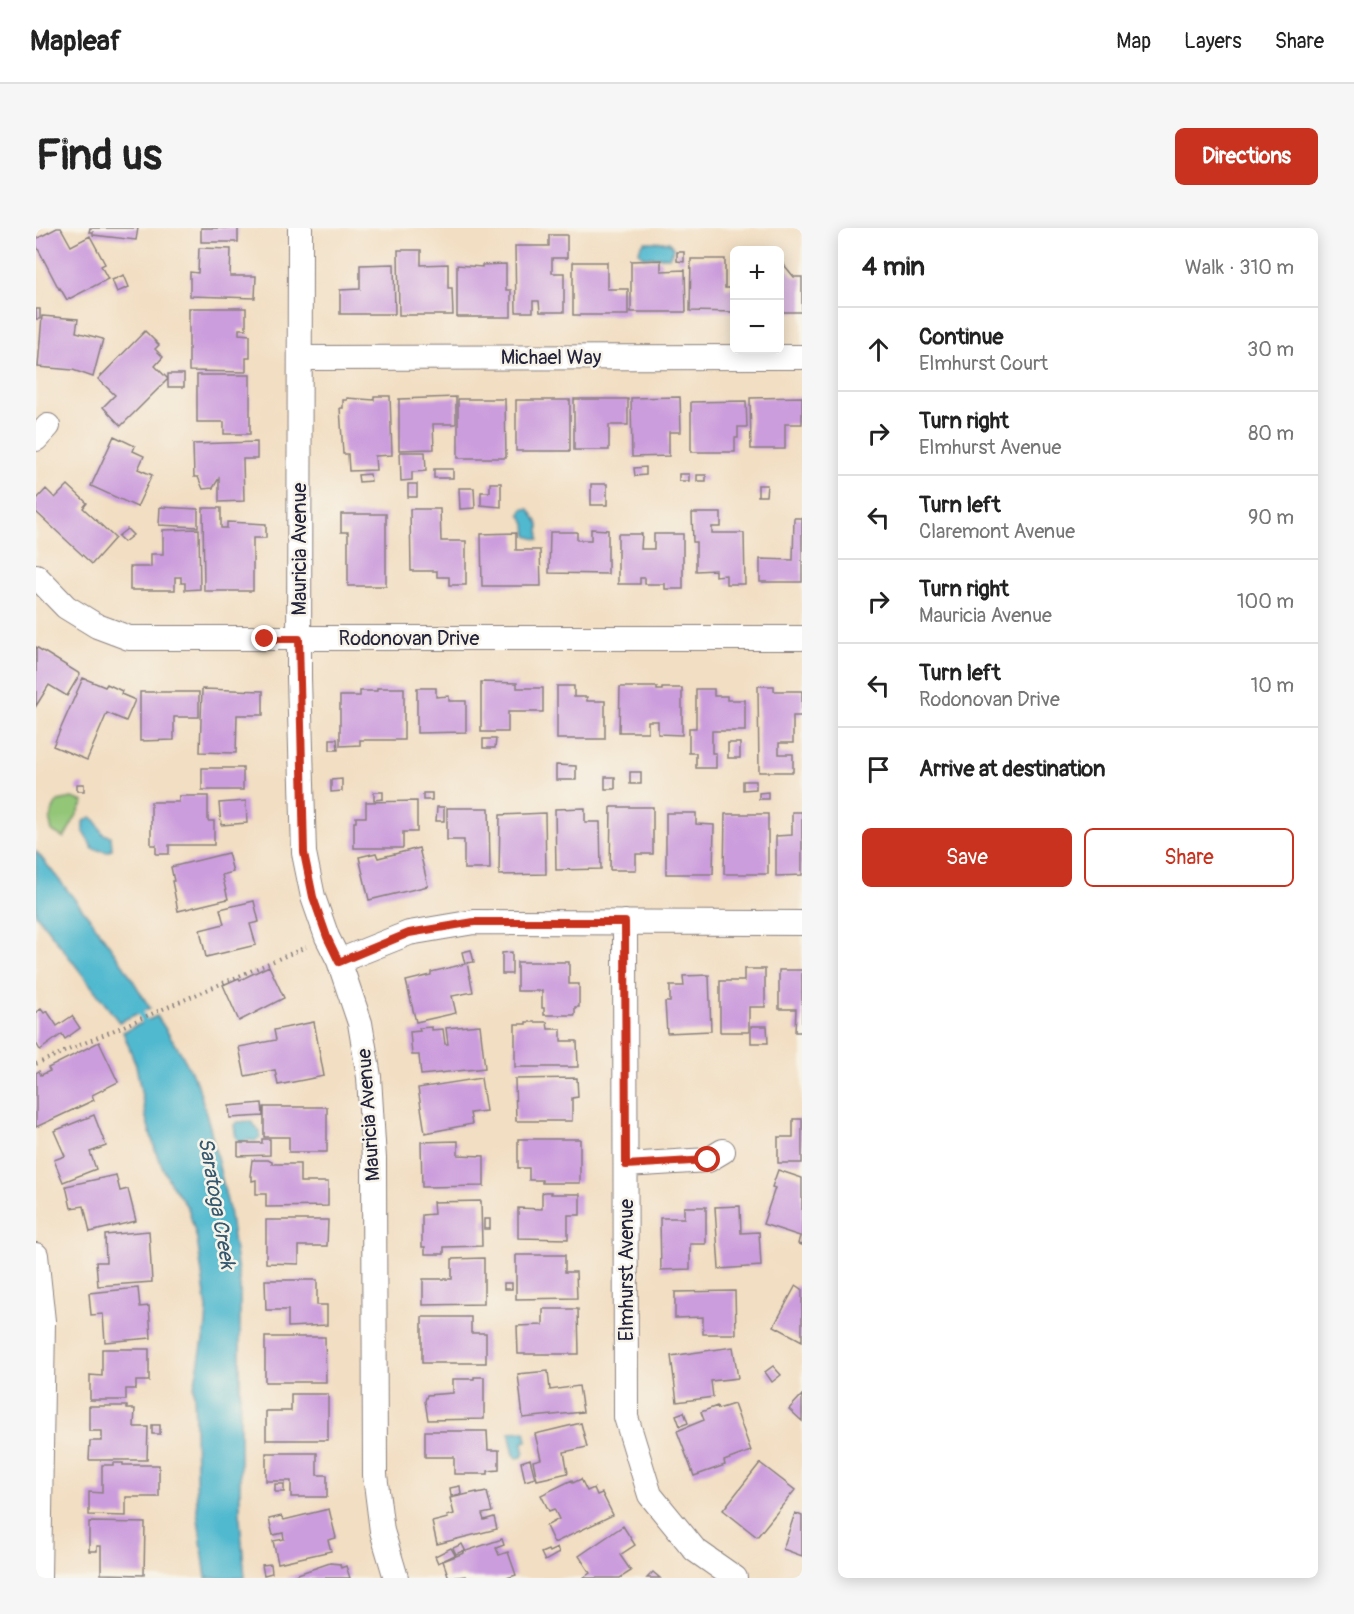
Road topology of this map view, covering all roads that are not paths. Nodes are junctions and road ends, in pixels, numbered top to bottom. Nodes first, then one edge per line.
1 (300, 228) edge
2 (802, 357) edge
3 (300, 358) junction
4 (36, 576) edge
5 (802, 638) edge
6 (299, 639) junction
7 (625, 922) junction
8 (802, 923) edge
9 (339, 962) junction
10 (723, 1151) dead end
11 (626, 1165) junction
12 (36, 1255) edge
13 (39, 1578) edge
14 (396, 1578) edge
15 (735, 1578) edge

1 - 3 street, Mauricia Avenue
2 - 3 street, Michael Way
3 - 6 street, Mauricia Avenue
4 - 6 street, Rodonovan Drive
5 - 6 street, Rodonovan Drive
6 - 9 street, Mauricia Avenue
7 - 8 street
7 - 9 street
7 - 11 street, Elmhurst Avenue
9 - 14 street, Mauricia Avenue
10 - 11 street
11 - 15 street, Elmhurst Avenue
12 - 13 street

